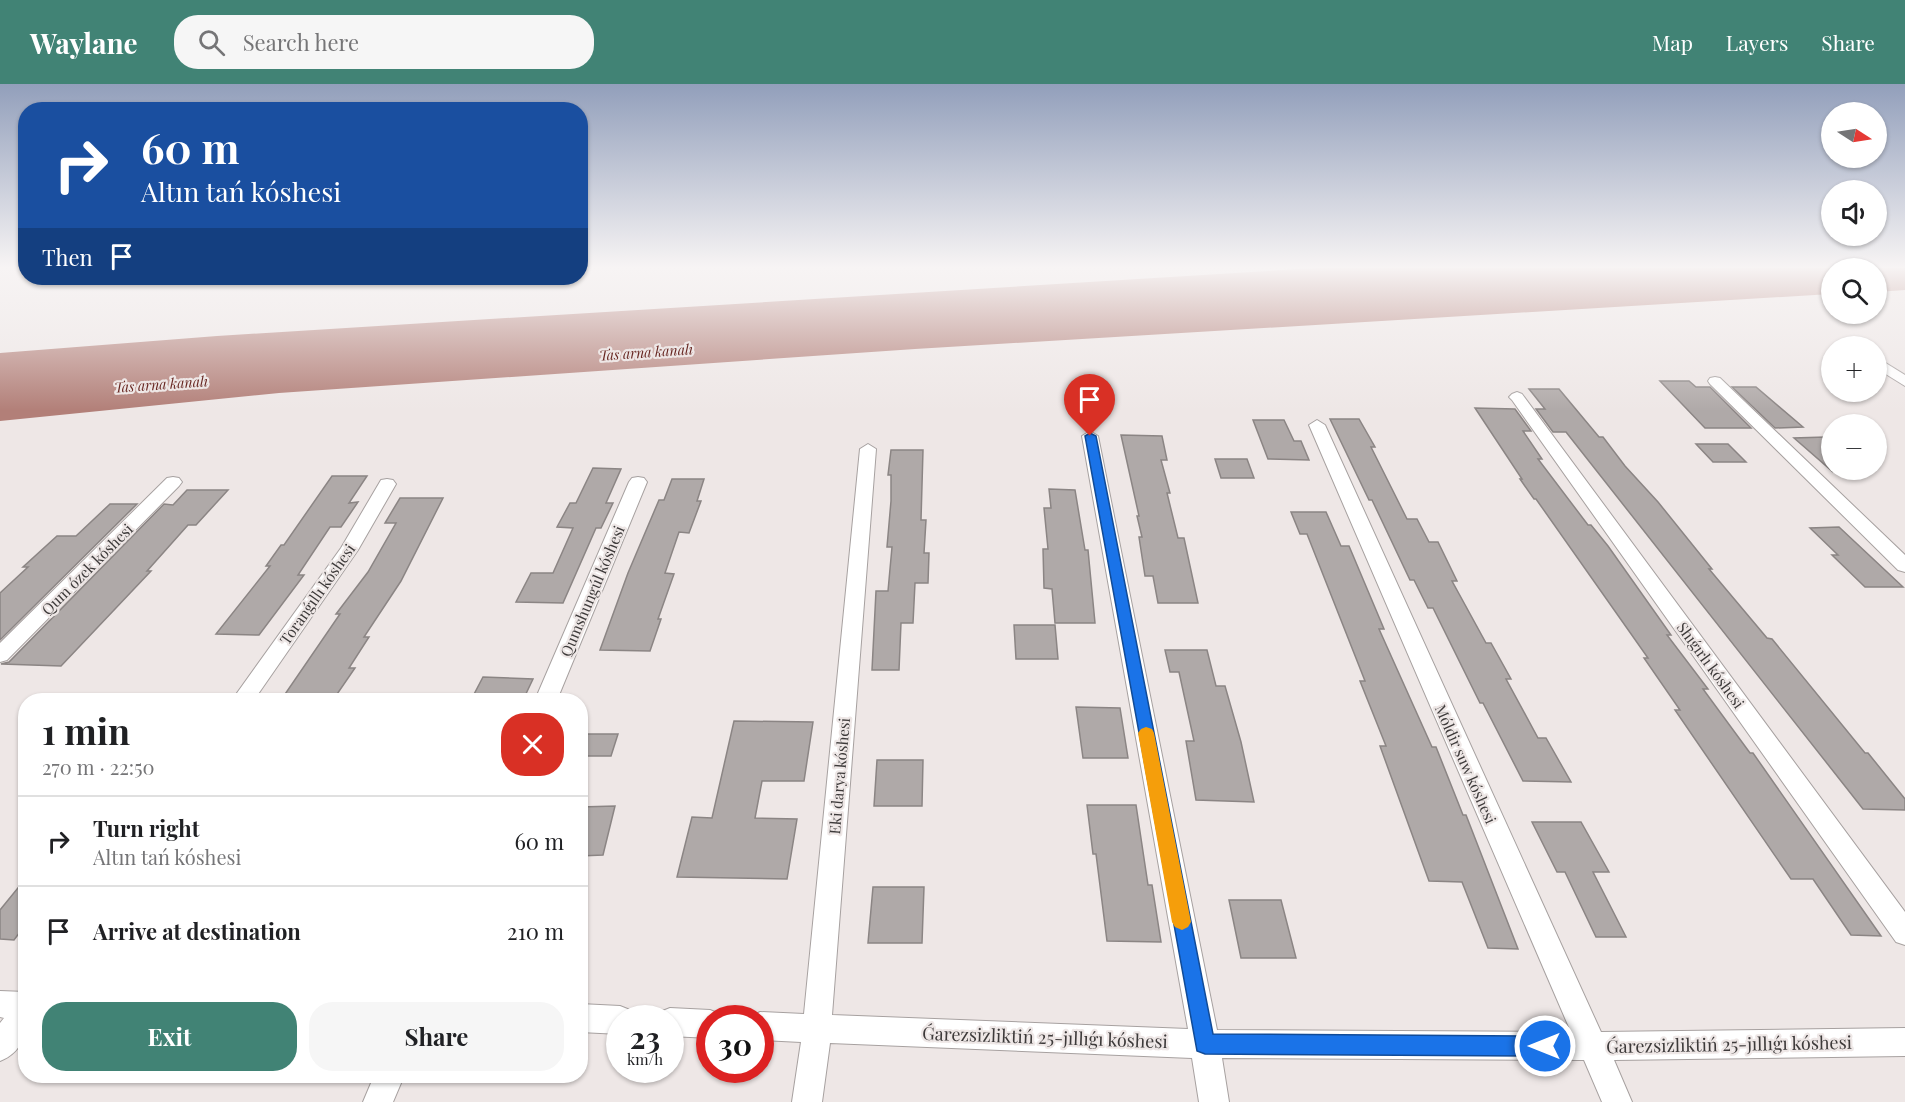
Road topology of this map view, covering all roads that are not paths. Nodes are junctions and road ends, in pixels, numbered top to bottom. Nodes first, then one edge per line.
1 (1887, 369) edge
2 (1715, 381) dead end
3 (1905, 382) edge
4 (1517, 397) dead end
5 (1317, 424) dead end
6 (1090, 436) dead end
7 (868, 449) dead end
8 (173, 482) dead end
9 (638, 482) dead end
10 (387, 484) dead end
11 (1905, 566) edge
12 (0, 655) edge
13 (248, 693) edge
14 (549, 693) edge
15 (1905, 933) edge
16 (0, 1004) edge
17 (18, 1005) edge
18 (588, 1018) edge
19 (606, 1019) edge
20 (18, 1021) edge
21 (774, 1026) edge
22 (817, 1028) junction
23 (1905, 1042) edge
24 (1205, 1044) junction
25 (1590, 1046) junction
26 (0, 1047) edge
27 (386, 1083) edge
28 (378, 1102) edge
29 (807, 1102) edge
30 (1214, 1102) edge
31 (1617, 1102) edge

1 - 3 street
2 - 11 street
4 - 15 street, Shıǵırlı kóshesi
5 - 25 street, Móldir suw kóshesi
6 - 24 street
7 - 22 street, Eki darya kóshesi
8 - 12 street, Qum ózek kóshesi
9 - 14 street, Qumshungúl kóshesi
10 - 13 street, Toranǵıllı kóshesi
16 - 17 street
18 - 19 street
20 - 26 street
21 - 22 street, Ǵarezsizliktiń 25-jıllıǵı kóshesi
22 - 24 street, Ǵarezsizliktiń 25-jıllıǵı kóshesi
22 - 29 street, Eki darya kóshesi
23 - 25 street, Ǵarezsizliktiń 25-jıllıǵı kóshesi
24 - 25 street, Ǵarezsizliktiń 25-jıllıǵı kóshesi
24 - 30 street
25 - 31 street, Móldir suw kóshesi
27 - 28 street

